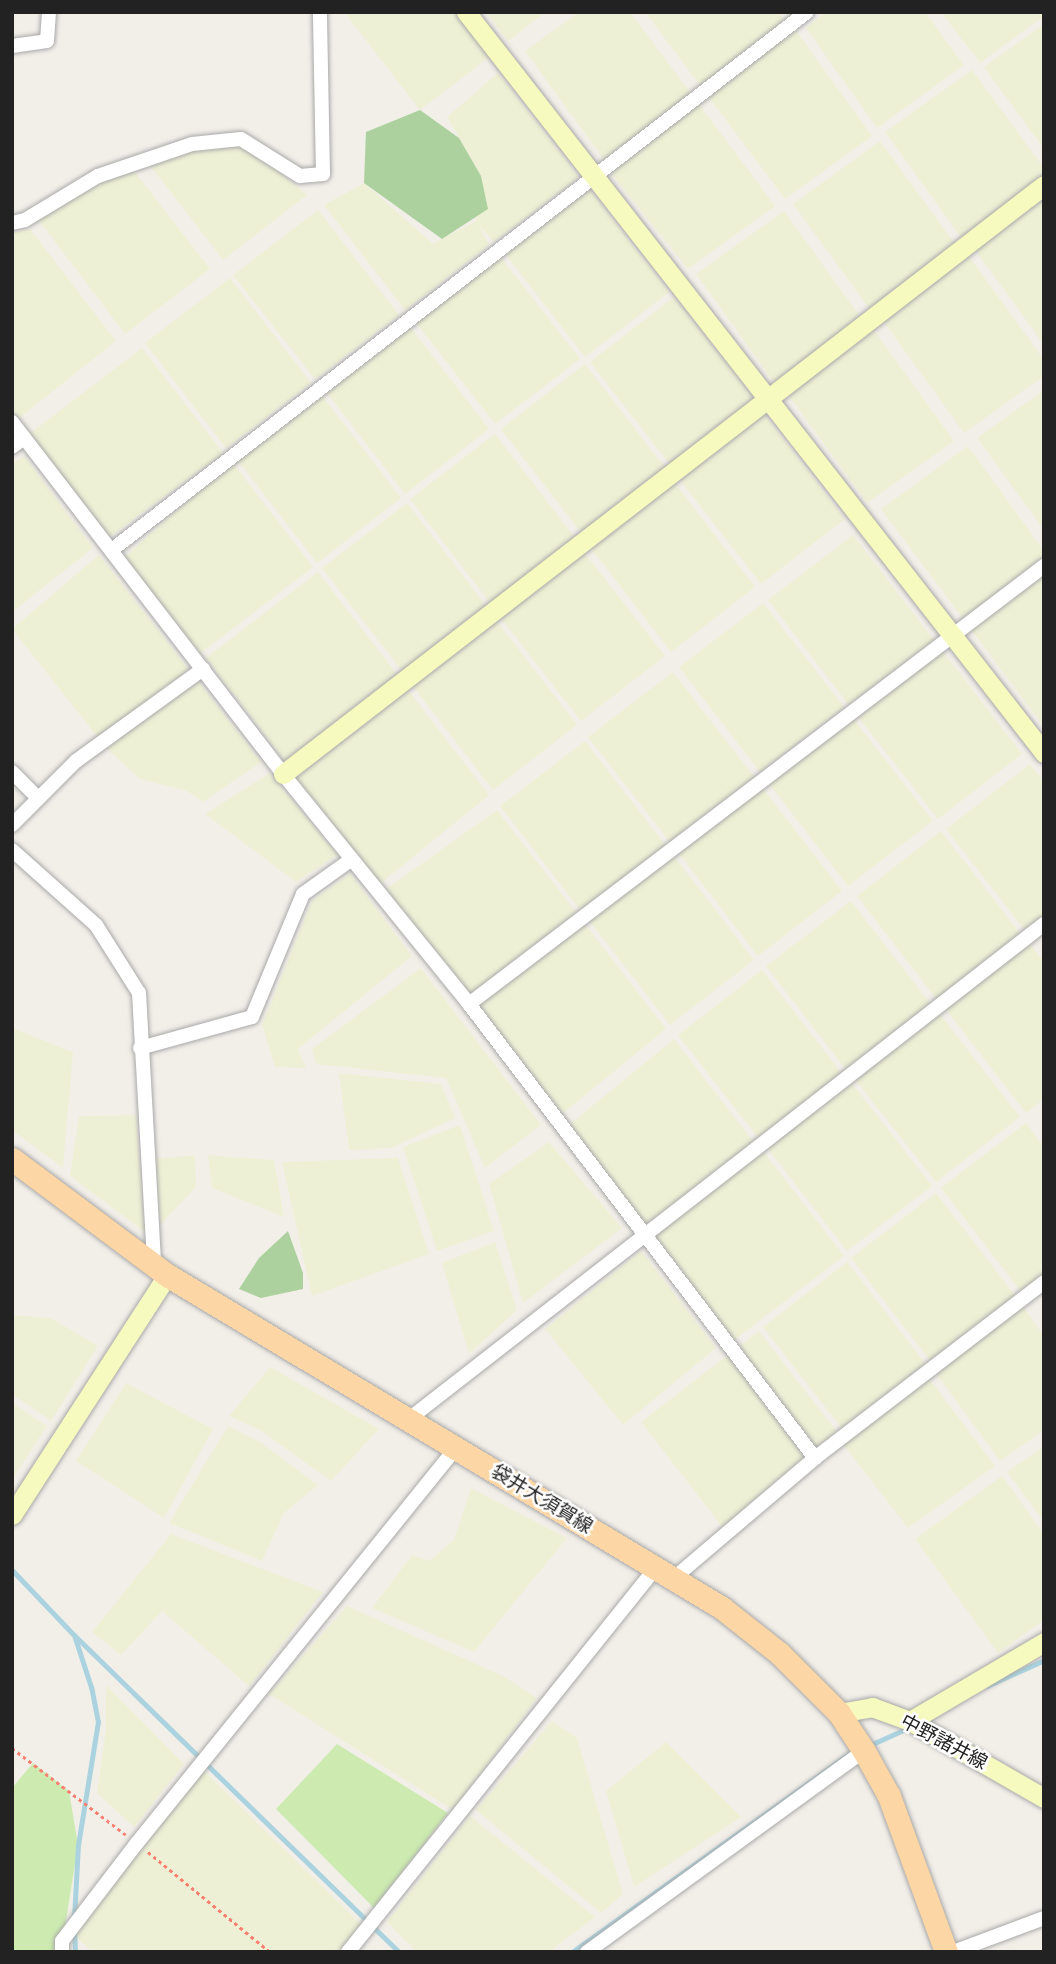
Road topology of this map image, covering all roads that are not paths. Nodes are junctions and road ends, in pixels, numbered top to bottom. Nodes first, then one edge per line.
1 (49, 12) edge
2 (321, 12) edge
3 (466, 12) edge
4 (807, 12) edge
5 (12, 46) edge
6 (594, 177) junction
7 (1044, 185) edge
8 (12, 223) edge
9 (770, 400) junction
10 (12, 422) edge
11 (18, 442) edge
12 (113, 549) junction
13 (1044, 566) edge
14 (954, 636) junction
15 (203, 668) junction
16 (1044, 753) edge
17 (12, 772) edge
18 (283, 774) junction
19 (38, 798) junction
20 (12, 825) edge
21 (12, 850) edge
22 (352, 859) junction
23 (1044, 924) edge
24 (469, 1004) junction
25 (140, 1048) junction
26 (16, 1165) edge
27 (645, 1235) junction
28 (161, 1270) junction
29 (1044, 1282) edge
30 (409, 1419) junction
31 (456, 1448) junction
32 (815, 1458) junction
33 (12, 1515) edge
34 (665, 1573) junction
35 (1044, 1642) edge
36 (839, 1713) junction
37 (910, 1721) junction
38 (864, 1751) junction
39 (1044, 1798) edge
40 (1044, 1917) edge
41 (62, 1952) edge
42 (348, 1952) edge
43 (587, 1952) edge
44 (946, 1952) edge
45 (953, 1952) edge

1 - 5 street
2 - 8 street
3 - 6 street
4 - 6 street
6 - 9 street
6 - 12 street
7 - 9 street
9 - 14 street
9 - 18 street
10 - 11 street
11 - 12 street
12 - 15 street
13 - 14 street
14 - 16 street
14 - 24 street
15 - 18 street
15 - 19 street
17 - 19 street
18 - 22 street
19 - 20 street
21 - 25 street
22 - 24 street
22 - 25 street
23 - 27 street
24 - 27 street
25 - 28 street
26 - 28 main road, 袋井大須賀線
27 - 30 street
27 - 32 street
28 - 30 main road, 袋井大須賀線
28 - 33 street
29 - 32 street
30 - 31 main road, 袋井大須賀線
31 - 34 main road, 袋井大須賀線
31 - 41 street
32 - 34 street
34 - 36 main road, 袋井大須賀線
34 - 42 street
35 - 37 street
36 - 37 street, 中野諸井線
36 - 38 main road, 袋井大須賀線
37 - 39 street, 中野諸井線
38 - 43 street
38 - 44 main road, 袋井大須賀線
40 - 45 street

